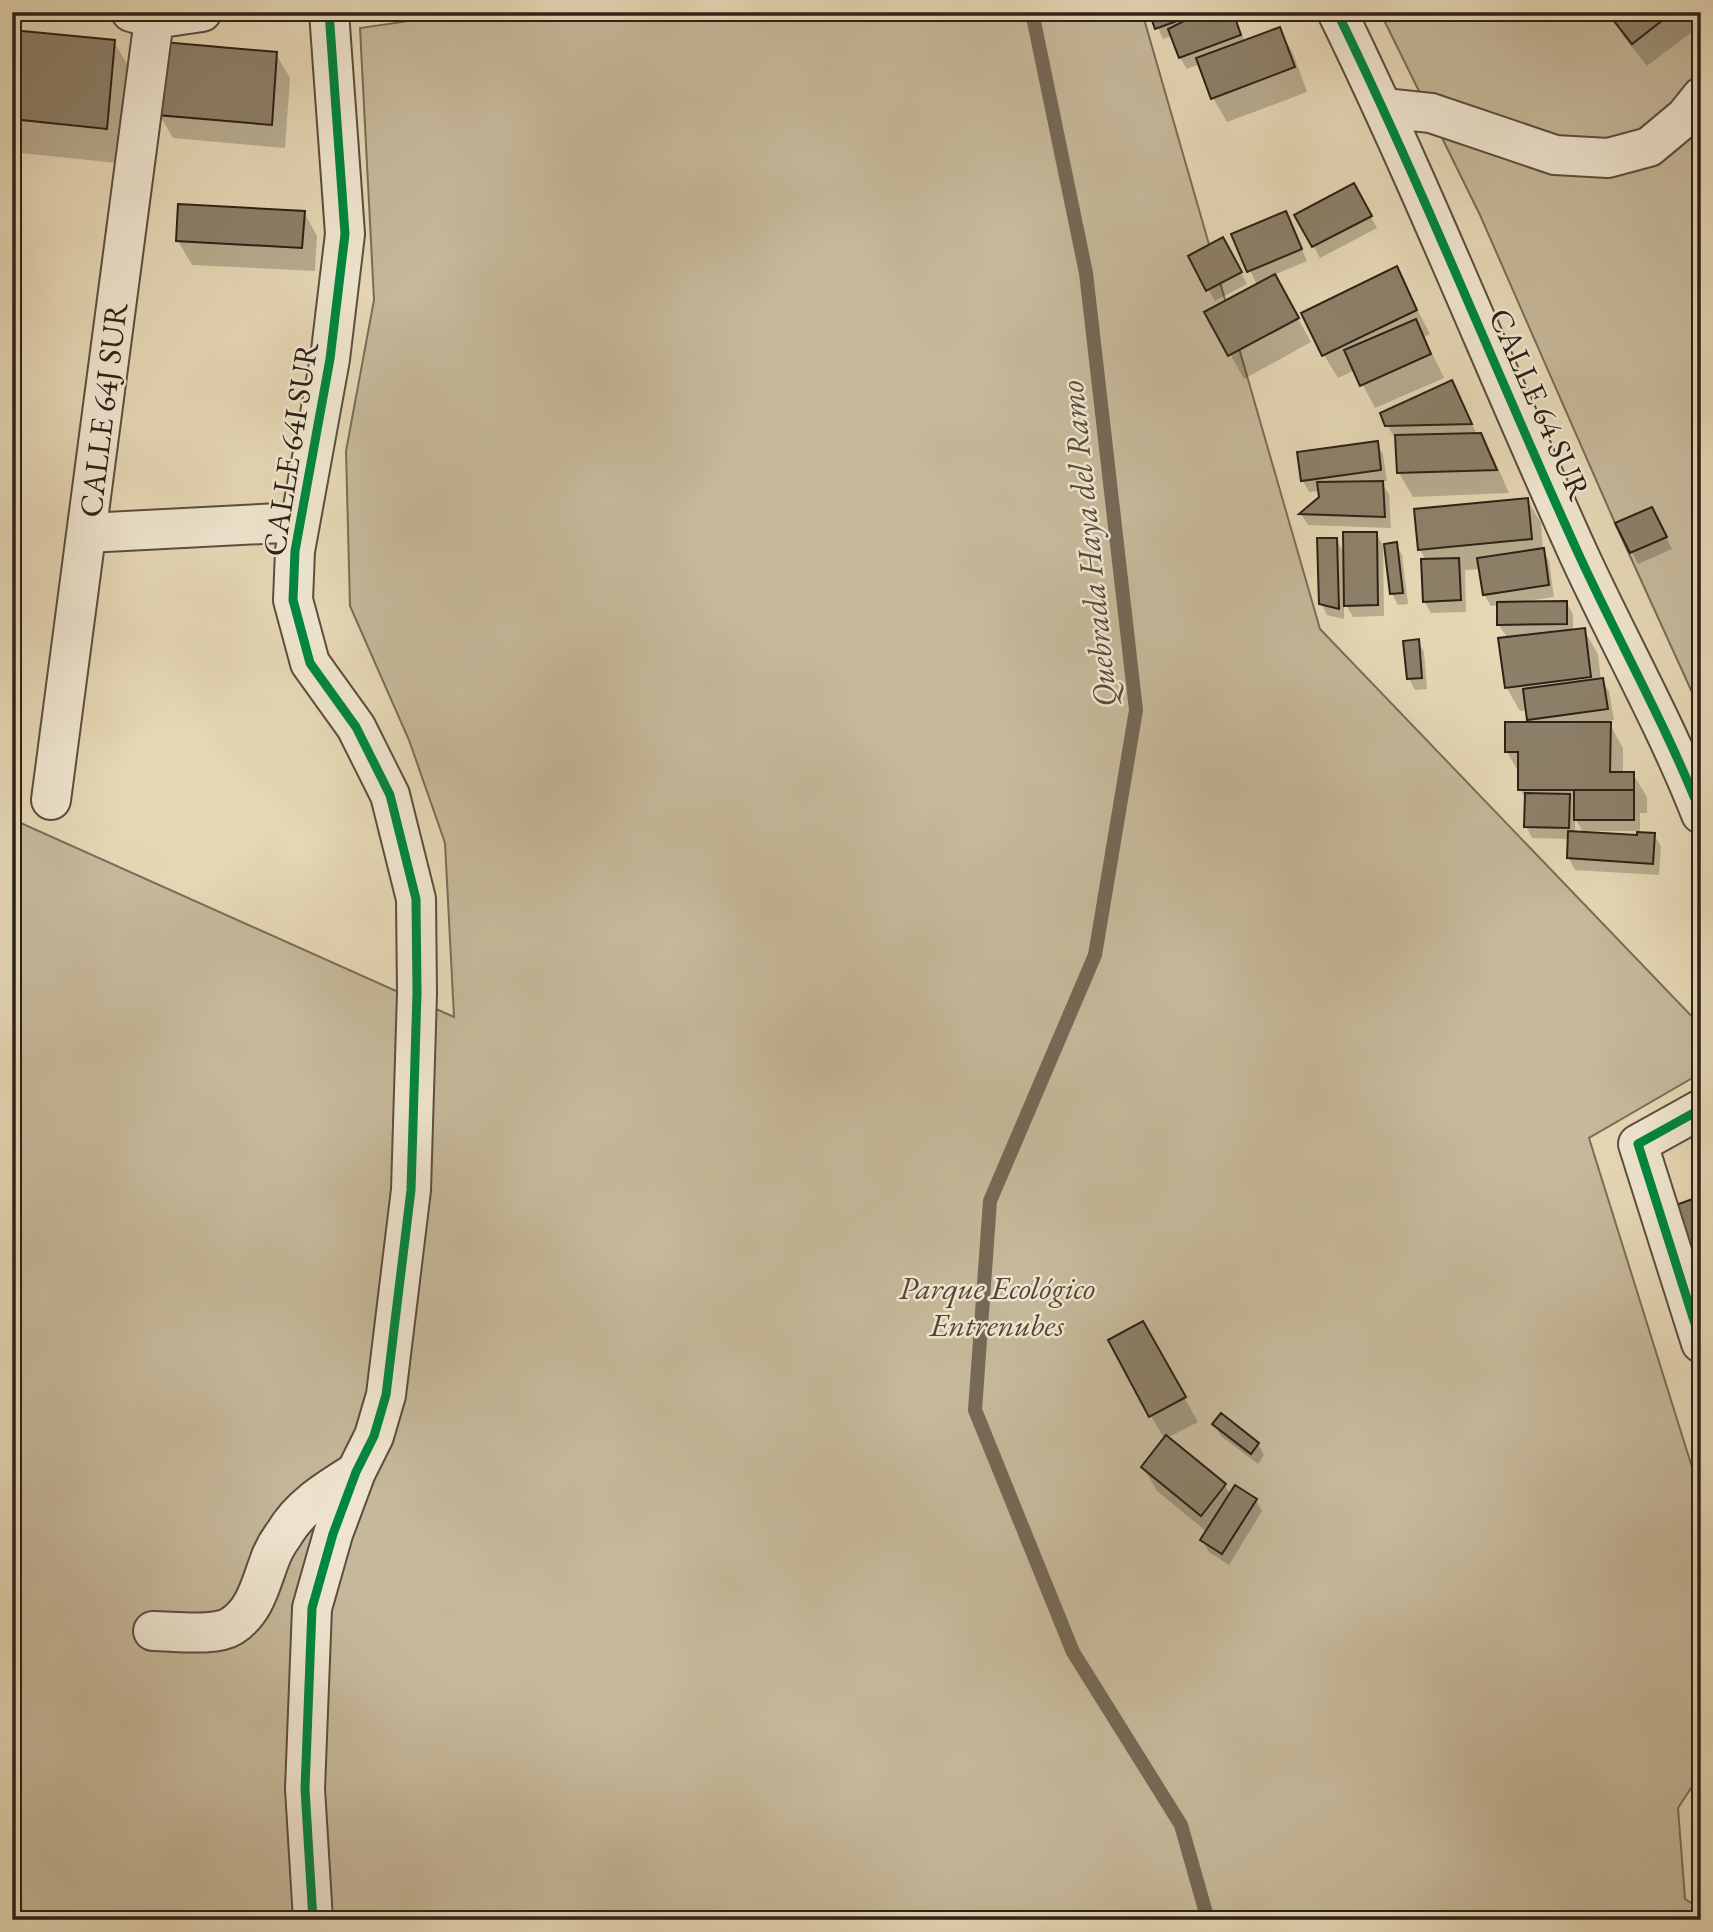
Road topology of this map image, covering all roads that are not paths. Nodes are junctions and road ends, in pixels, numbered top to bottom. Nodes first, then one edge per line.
1 (202, 12) edge
2 (329, 12) edge
3 (1337, 12) edge
4 (143, 16) edge
5 (1701, 97) edge
6 (1384, 108) junction
7 (300, 522) junction
8 (87, 533) junction
9 (51, 800) dead end
10 (1701, 814) edge
11 (1701, 1109) edge
12 (1701, 1343) edge
13 (356, 1472) junction
14 (153, 1631) dead end
15 (313, 1920) edge

1 - 4 street
2 - 7 street, CALLE 64I SUR
3 - 6 street, CALLE 64 SUR
4 - 8 street, CALLE 64J SUR
5 - 6 street
6 - 10 street, CALLE 64 SUR
7 - 8 street
7 - 13 street, CALLE 64I SUR
8 - 9 street, CALLE 64J SUR
11 - 12 street
13 - 14 street
13 - 15 street, CALLE 64I SUR

